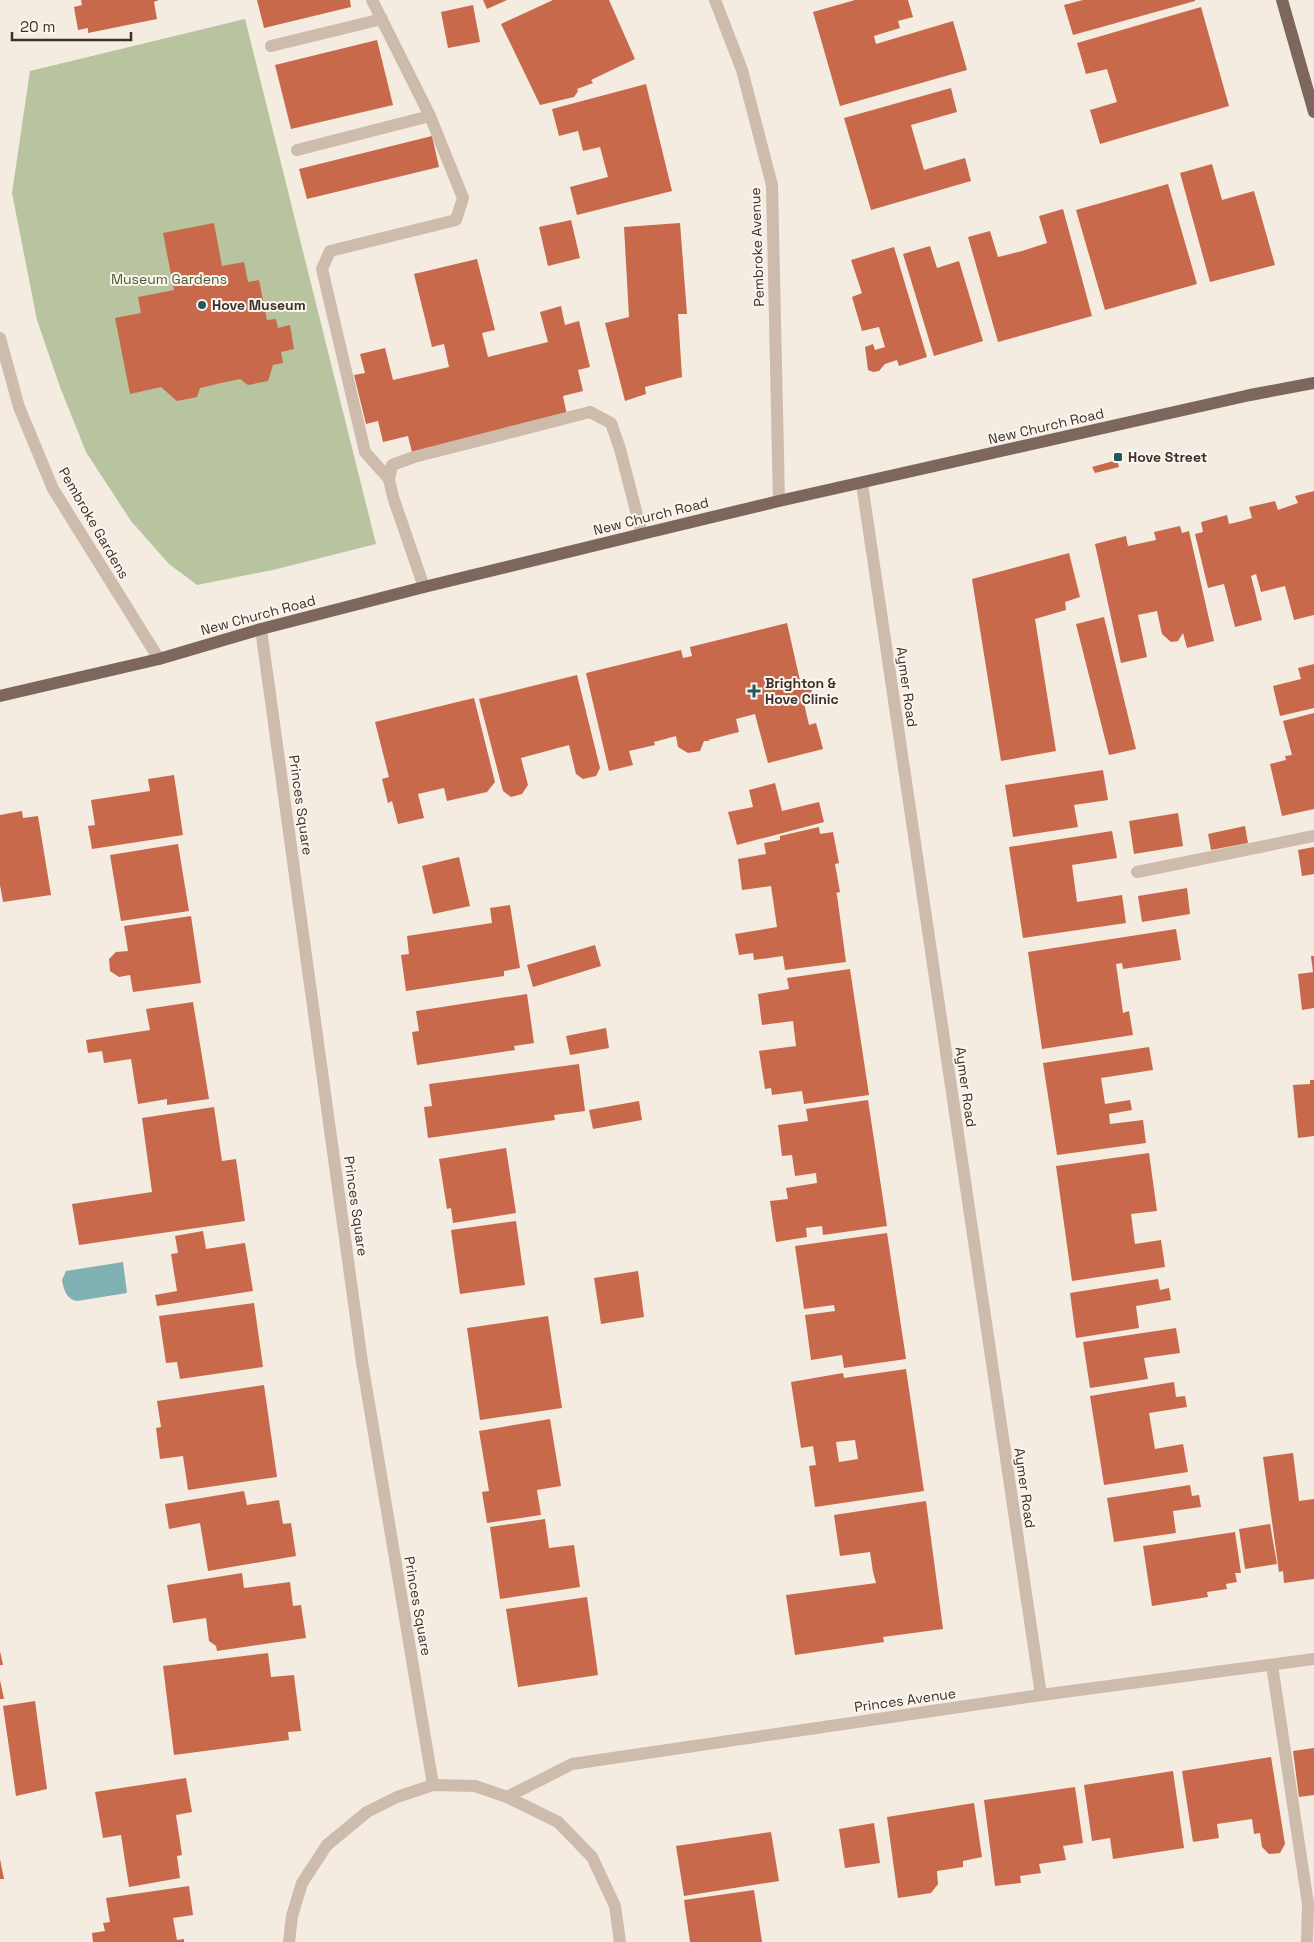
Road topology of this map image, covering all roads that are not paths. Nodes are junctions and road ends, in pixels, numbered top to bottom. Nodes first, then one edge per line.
1 (372, 0) edge
2 (715, 0) edge
3 (1282, 0) edge
4 (382, 19) junction
5 (271, 46) dead end
6 (1314, 112) edge
7 (430, 116) junction
8 (297, 150) dead end
9 (0, 338) edge
10 (1314, 383) edge
11 (389, 479) junction
12 (862, 484) junction
13 (779, 501) junction
14 (642, 534) junction
15 (424, 586) junction
16 (261, 630) junction
17 (158, 659) junction
18 (0, 696) edge
19 (1314, 836) edge
20 (1137, 872) dead end
21 (1314, 1659) edge
22 (1272, 1665) junction
23 (1041, 1695) junction
24 (433, 1785) junction
25 (508, 1797) junction
26 (289, 1942) edge
27 (620, 1942) edge
28 (1307, 1942) edge

1 - 4 street
2 - 13 street, Pembroke Avenue
3 - 6 main road
4 - 5 street
4 - 7 street
7 - 8 street
7 - 11 street
9 - 17 street, Pembroke Gardens
10 - 12 main road, New Church Road
11 - 14 street
11 - 15 street
12 - 13 main road, New Church Road
12 - 23 street, Aymer Road
13 - 14 main road, New Church Road
14 - 15 main road, New Church Road
15 - 16 main road, New Church Road
16 - 17 main road, New Church Road
16 - 24 street, Princes Square
17 - 18 main road, New Church Road
19 - 20 street
21 - 22 street, Princes Avenue
22 - 23 street, Princes Avenue
22 - 28 street
23 - 25 street, Princes Avenue
24 - 25 street
24 - 26 street
25 - 27 street

